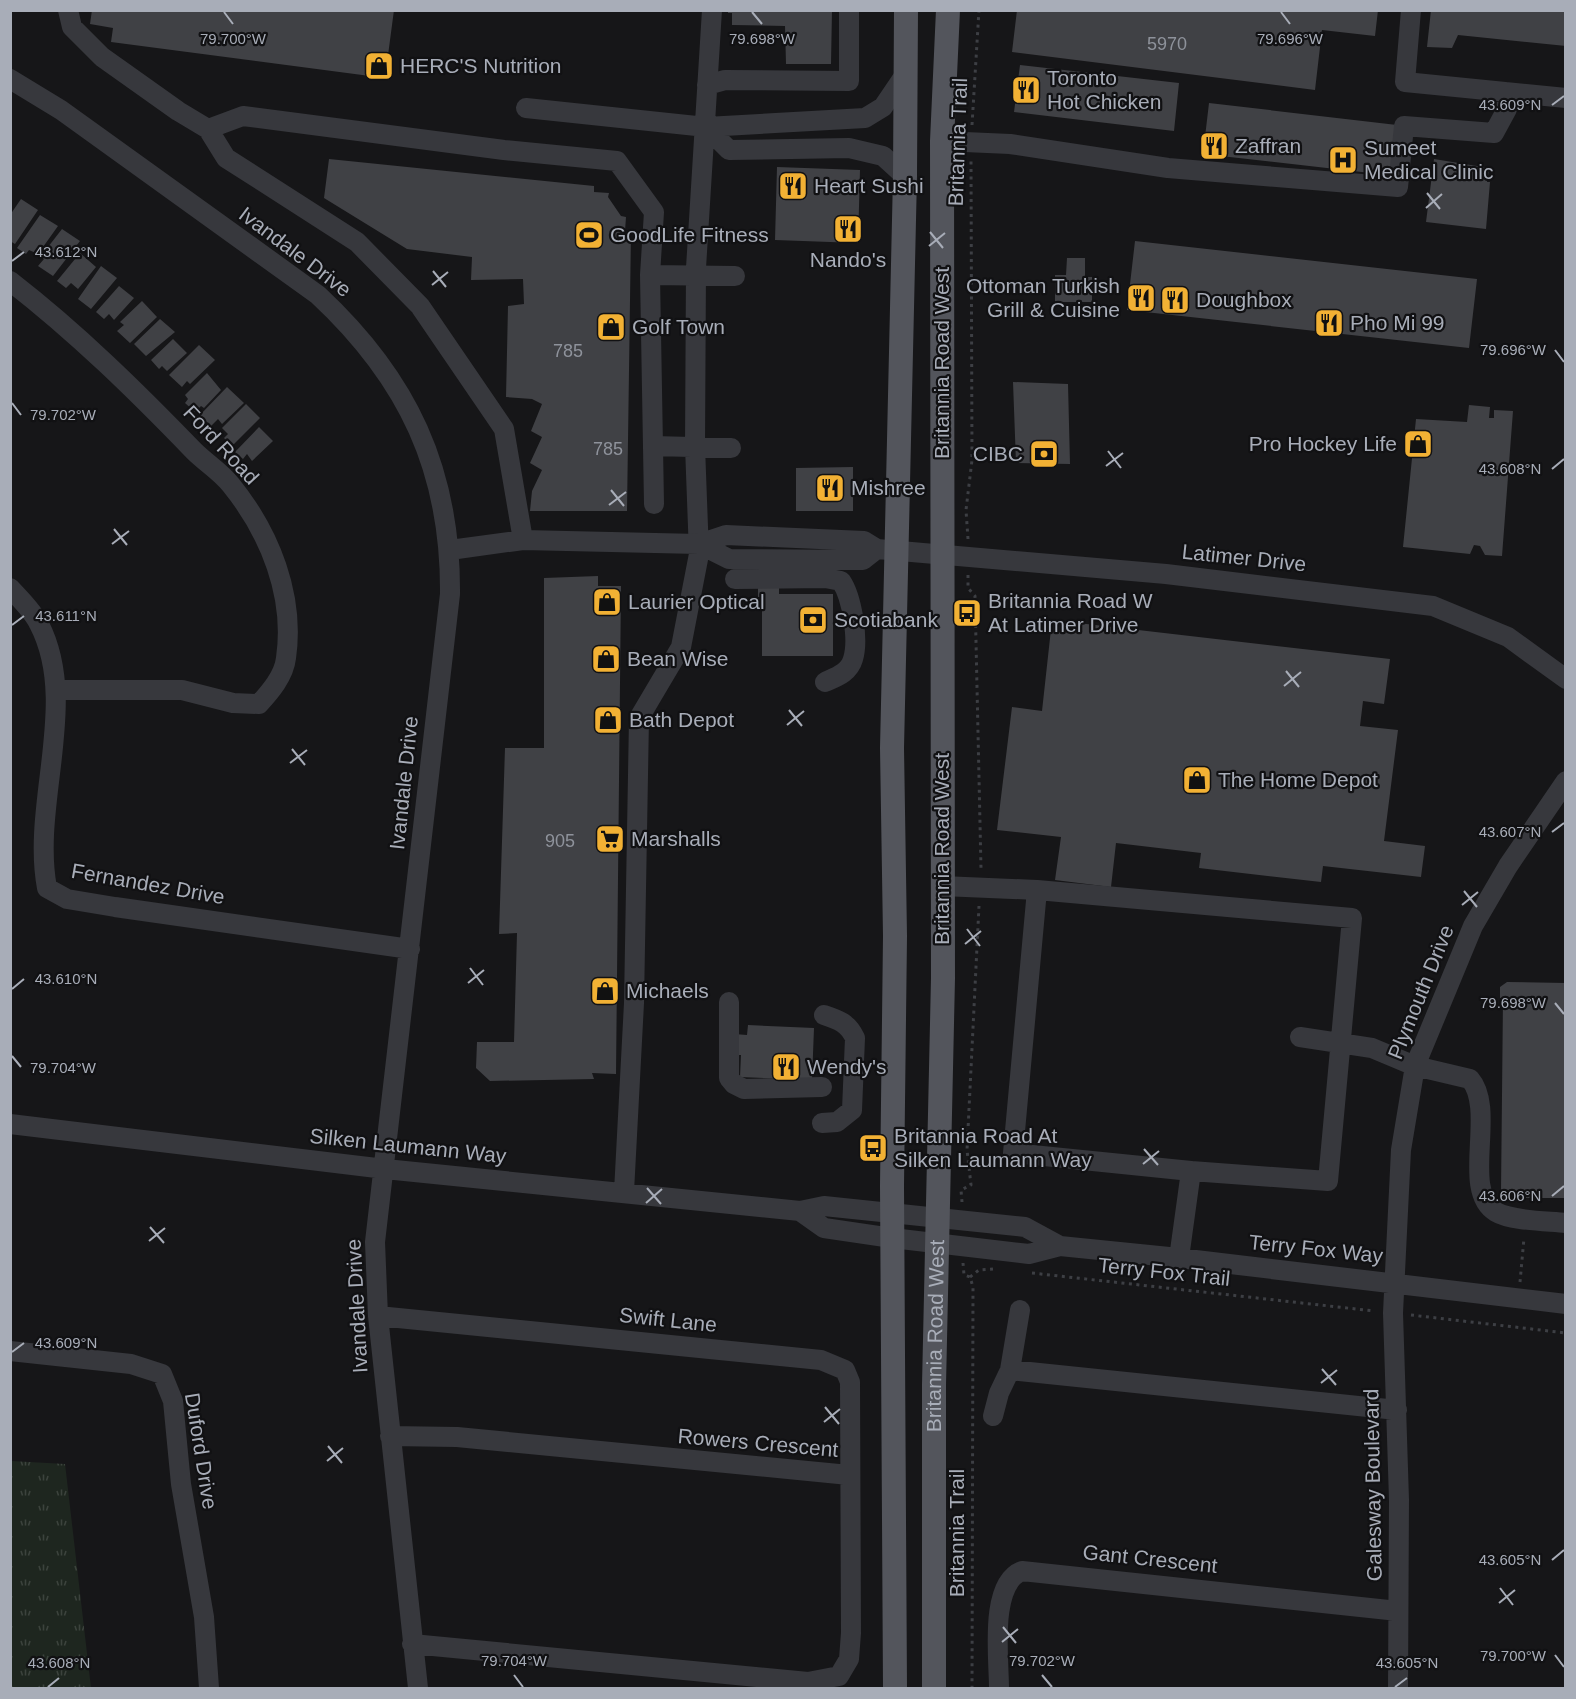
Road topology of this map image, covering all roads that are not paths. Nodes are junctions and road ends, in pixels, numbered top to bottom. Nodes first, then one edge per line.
1 (68, 10) edge
2 (711, 10) edge
3 (849, 10) edge
4 (906, 10) edge
5 (948, 10) edge
6 (1411, 10) edge
7 (904, 76) junction
8 (10, 79) edge
9 (707, 85) junction
10 (1506, 92) junction
11 (1566, 98) edge
12 (526, 108) dead end
13 (706, 127) junction
14 (208, 129) junction
15 (942, 141) junction
16 (905, 176) junction
17 (650, 275) junction
18 (696, 276) junction
19 (735, 276) dead end
20 (10, 281) edge
21 (652, 446) junction
22 (695, 447) junction
23 (731, 448) dead end
24 (654, 504) dead end
25 (523, 540) junction
26 (699, 544) junction
27 (450, 550) junction
28 (887, 550) junction
29 (941, 554) junction
30 (803, 579) junction
31 (745, 582) dead end
32 (10, 588) edge
33 (779, 588) dead end
34 (1566, 679) edge
35 (825, 682) dead end
36 (57, 690) junction
37 (1566, 782) edge
38 (942, 886) junction
39 (1037, 890) junction
40 (410, 948) junction
41 (729, 1002) dead end
42 (824, 1015) dead end
43 (1300, 1037) dead end
44 (1341, 1043) junction
45 (1416, 1066) junction
46 (822, 1088) dead end
47 (822, 1123) dead end
48 (10, 1124) edge
49 (385, 1169) junction
50 (1191, 1171) junction
51 (624, 1192) junction
52 (1566, 1223) edge
53 (892, 1226) junction
54 (937, 1230) junction
55 (1179, 1258) junction
56 (1395, 1282) junction
57 (1566, 1304) edge
58 (1020, 1310) dead end
59 (378, 1316) junction
60 (10, 1351) edge
61 (1010, 1370) junction
62 (1397, 1410) junction
63 (993, 1416) dead end
64 (390, 1436) junction
65 (849, 1475) junction
66 (1398, 1611) junction
67 (412, 1644) junction
68 (209, 1689) edge
69 (418, 1689) edge
70 (895, 1689) edge
71 (934, 1689) edge
72 (999, 1689) edge
73 (1398, 1689) edge

1 - 14 street
2 - 9 street
3 - 9 street
4 - 7 main road, Britannia Road West
5 - 15 main road, Britannia Road West
6 - 10 street
7 - 13 street
7 - 16 main road, Britannia Road West
8 - 27 street, Ivandale Drive
9 - 13 street
10 - 11 street
10 - 15 street
12 - 13 street
13 - 16 street
13 - 18 street
14 - 17 street
14 - 25 street
15 - 29 main road, Britannia Road West
16 - 28 main road, Britannia Road West
17 - 18 street
17 - 21 street
18 - 19 street
18 - 22 street
20 - 36 street, Ford Road
21 - 22 street
21 - 24 street
22 - 23 street
22 - 26 street
25 - 26 street
25 - 27 street
26 - 28 street
26 - 51 street
27 - 40 street, Ivandale Drive
28 - 29 street, Latimer Drive
28 - 53 main road, Britannia Road West
29 - 34 street, Latimer Drive
29 - 38 main road, Britannia Road West
30 - 31 street
30 - 33 street
30 - 35 street
32 - 36 street, Fernandez Drive
36 - 40 street, Fernandez Drive
37 - 45 street, Plymouth Drive
38 - 39 street
38 - 54 main road, Britannia Road West
39 - 44 street
39 - 50 street
40 - 49 street, Ivandale Drive
41 - 46 street
42 - 47 street
43 - 44 street
44 - 45 street
44 - 50 street
45 - 52 street
45 - 56 street, Plymouth Drive
48 - 49 street, Silken Laumann Way
49 - 51 street, Silken Laumann Way
49 - 59 street, Ivandale Drive
50 - 55 street
51 - 53 street, Silken Laumann Way
53 - 54 street, Silken Laumann Way
53 - 70 main road, Britannia Road West
54 - 55 street, Terry Fox Way
54 - 71 main road, Britannia Road West
55 - 56 street, Terry Fox Way
56 - 57 street, Terry Fox Way
56 - 62 street, Galesway Boulevard
58 - 61 street
59 - 64 street, Ivandale Drive
59 - 65 street, Swift Lane
60 - 68 street, Duford Drive
61 - 62 street
61 - 63 street
62 - 66 street, Galesway Boulevard
64 - 65 street, Rowers Crescent
64 - 67 street, Ivandale Drive
65 - 67 street, Rowers Crescent
66 - 72 street, Gant Crescent
66 - 73 street, Galesway Boulevard
67 - 69 street, Ivandale Drive

